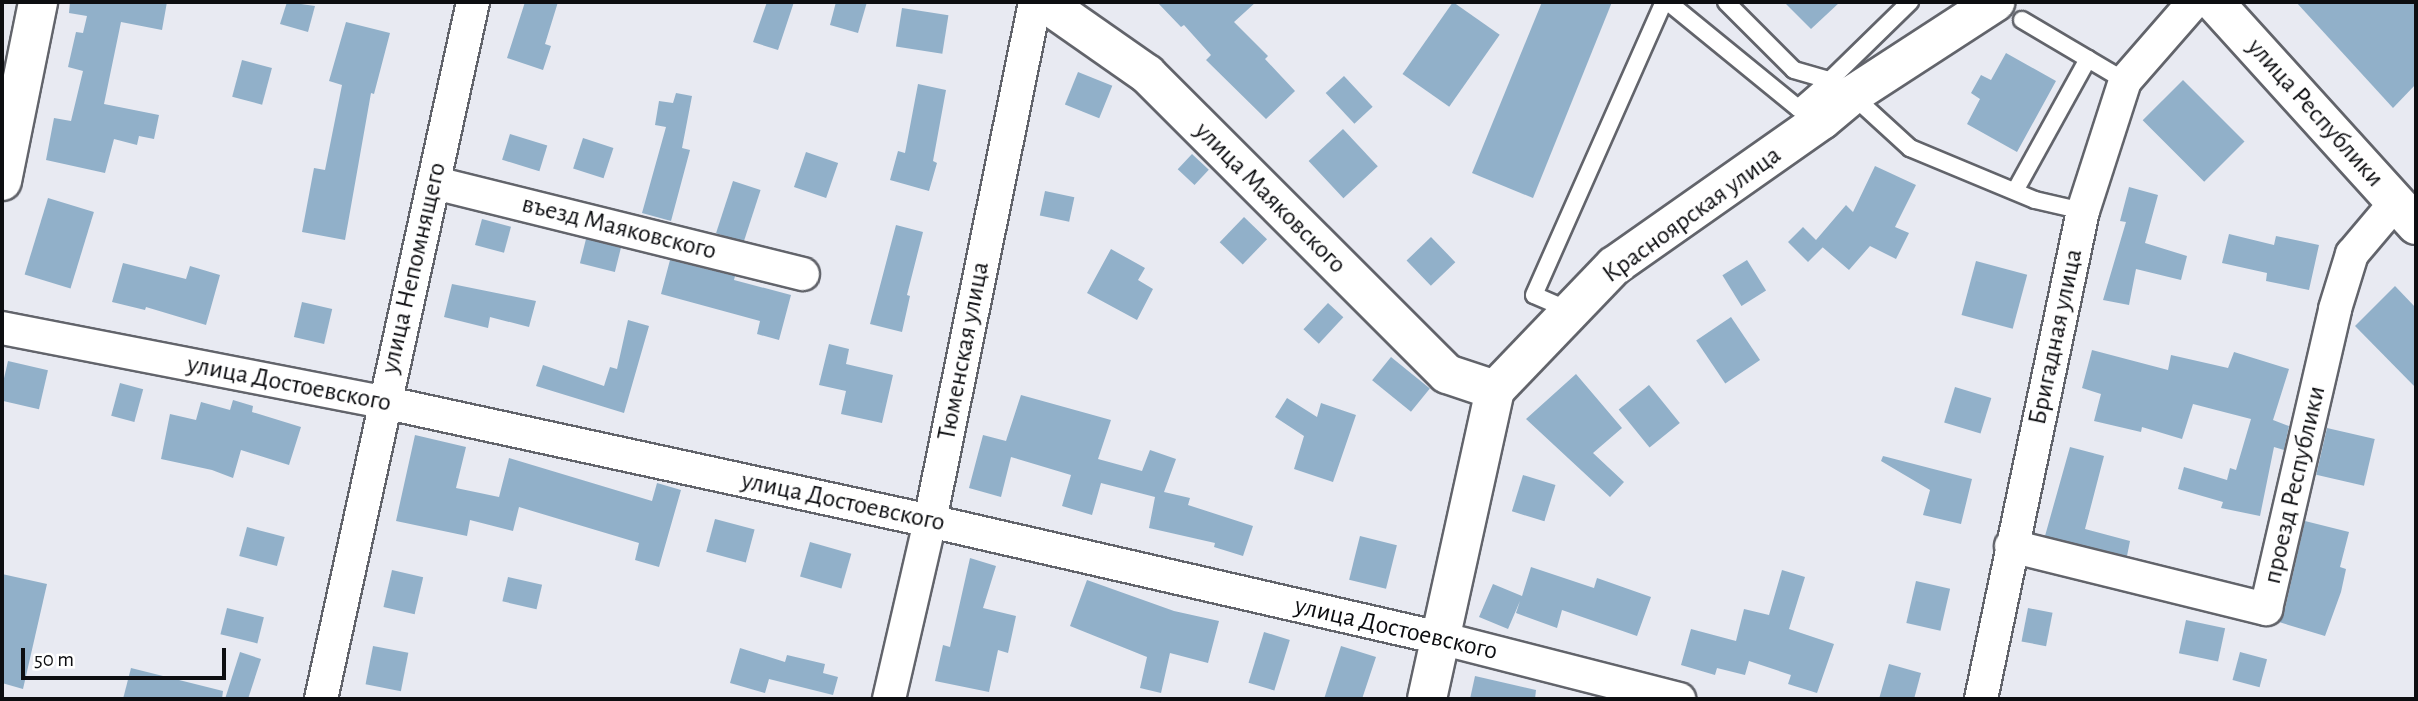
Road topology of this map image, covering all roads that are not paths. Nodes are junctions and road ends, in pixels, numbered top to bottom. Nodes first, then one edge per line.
1 (38, 2) edge
2 (473, 2) edge
3 (1035, 2) edge
4 (1044, 2) edge
5 (1666, 2) edge
6 (1726, 2) edge
7 (1910, 2) edge
8 (2194, 2) edge
9 (2214, 2) edge
10 (2008, 11) edge
11 (2088, 59) junction
12 (2125, 81) junction
13 (1841, 87) junction
14 (1810, 114) junction
15 (2, 181) edge
16 (435, 183) junction
17 (2015, 191) junction
18 (2083, 211) junction
19 (2406, 214) edge
20 (803, 274) dead end
21 (1571, 311) junction
22 (2, 328) edge
23 (1496, 390) junction
24 (383, 402) junction
25 (930, 521) junction
26 (2011, 546) junction
27 (1440, 638) junction
28 (321, 699) edge
29 (889, 699) edge
30 (1427, 699) edge
31 (1679, 699) edge
32 (1981, 699) edge

1 - 15 main road
2 - 16 street, улица Непомнящего
3 - 25 street, Тюменская улица
4 - 23 main road, улица Маяковского
5 - 14 lane
5 - 21 lane
6 - 13 lane
7 - 13 lane
8 - 12 street, Бригадная улица
9 - 19 main road, улица Республики
10 - 11 lane
10 - 13 main road, Красноярская улица
11 - 12 lane
11 - 17 lane
12 - 18 street, Бригадная улица
13 - 14 main road, Красноярская улица
13 - 17 lane
14 - 21 main road, Красноярская улица
16 - 20 street, въезд Маяковского
16 - 24 street, улица Непомнящего
17 - 18 lane
18 - 26 street, Бригадная улица
19 - 26 street, проезд Республики
21 - 23 main road, Красноярская улица
22 - 24 street, улица Достоевского
23 - 27 main road
24 - 25 street, улица Достоевского
24 - 28 street, улица Непомнящего
25 - 27 street, улица Достоевского
25 - 29 street, Тюменская улица
26 - 32 street, Бригадная улица
27 - 30 main road
27 - 31 street, улица Достоевского

